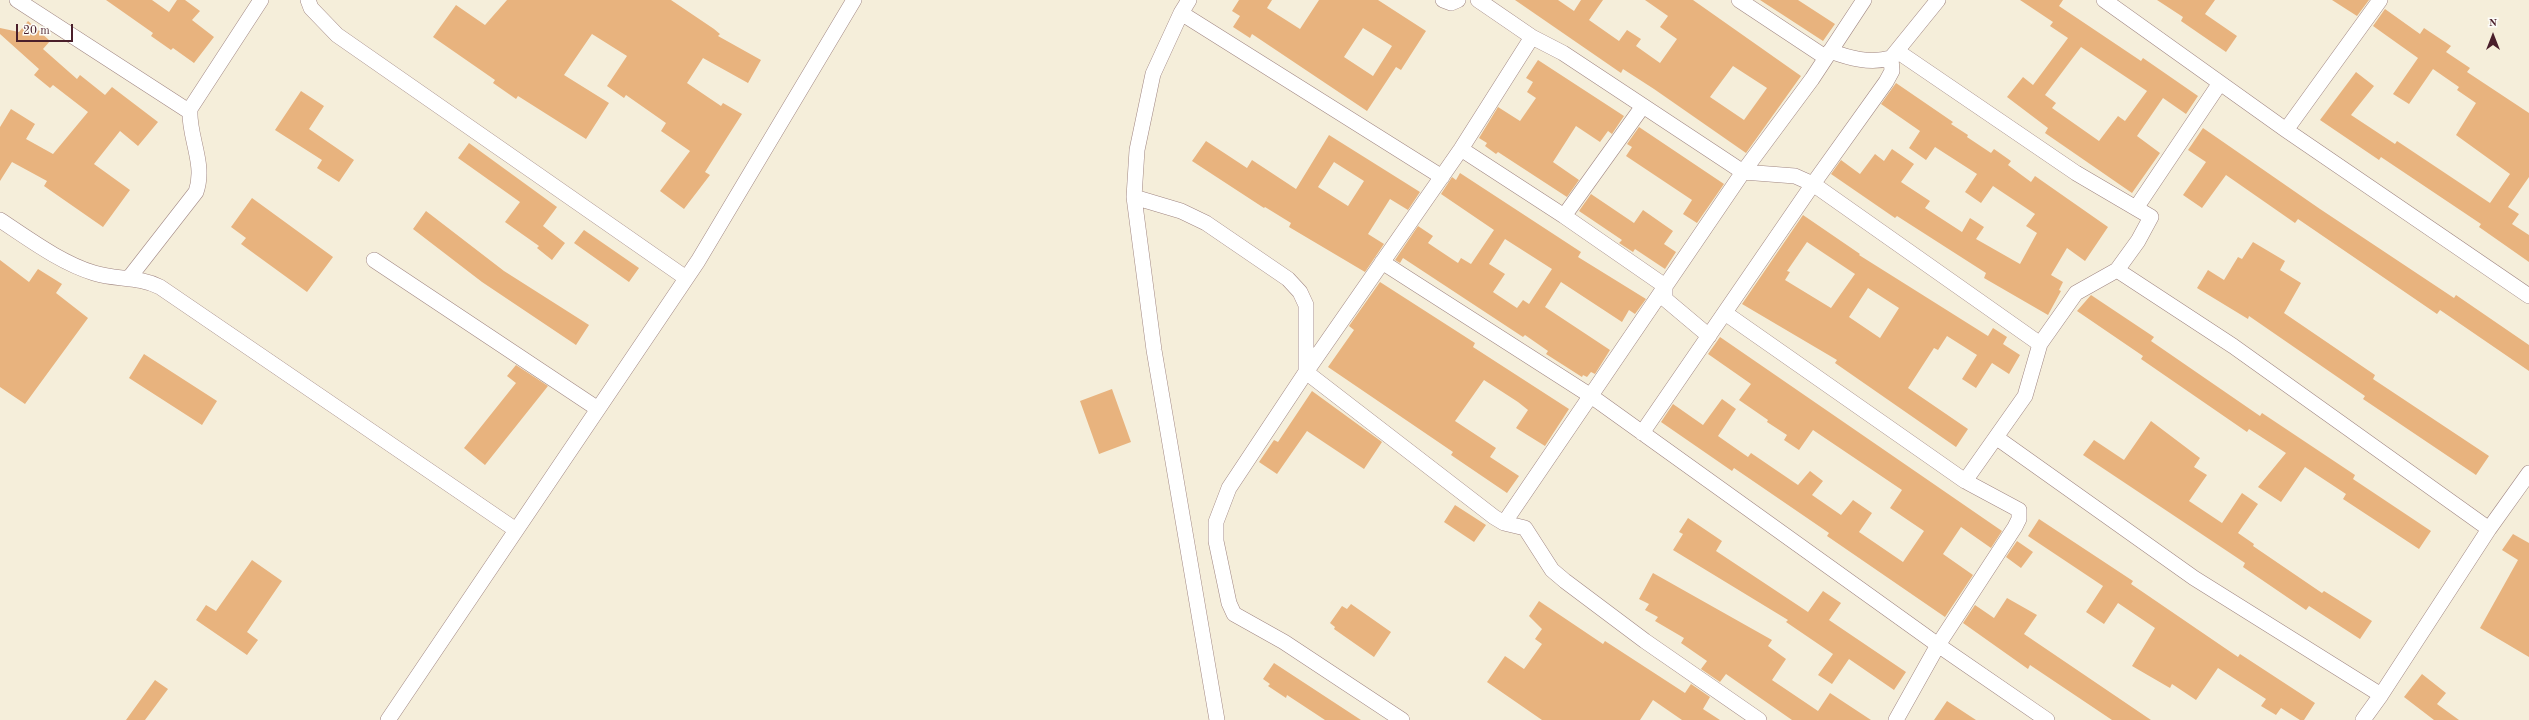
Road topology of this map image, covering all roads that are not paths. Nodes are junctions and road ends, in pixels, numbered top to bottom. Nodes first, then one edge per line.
1 (17, 0) edge
2 (261, 0) edge
3 (308, 0) edge
4 (854, 0) edge
5 (1189, 0) edge
6 (1443, 0) edge
7 (1458, 0) edge
8 (1478, 0) edge
9 (1739, 0) edge
10 (1864, 0) edge
11 (1938, 0) edge
12 (2104, 0) edge
13 (2380, 0) edge
14 (1181, 13) junction
15 (1532, 37) junction
16 (1827, 54) junction
17 (1894, 54) junction
18 (2220, 83) junction
19 (1643, 106) junction
20 (190, 112) junction
21 (2286, 130) junction
22 (1461, 149) junction
23 (1742, 172) junction
24 (1442, 177) junction
25 (1813, 184) junction
26 (1134, 198) junction
27 (2136, 208) junction
28 (1564, 216) junction
29 (0, 220) edge
30 (374, 260) dead end
31 (1382, 262) junction
32 (2117, 270) junction
33 (129, 278) junction
34 (686, 278) junction
35 (1665, 286) junction
36 (2529, 296) edge
37 (1725, 313) junction
38 (1709, 336) junction
39 (2040, 344) junction
40 (1306, 372) junction
41 (1591, 396) junction
42 (598, 409) junction
43 (1642, 434) junction
44 (1997, 438) junction
45 (2529, 473) edge
46 (1965, 481) junction
47 (1504, 523) junction
48 (2489, 529) junction
49 (516, 530) junction
50 (1938, 645) junction
51 (2381, 695) junction
52 (388, 720) edge
53 (1217, 720) edge
54 (1402, 720) edge
55 (1759, 720) edge
56 (1896, 720) edge
57 (2048, 720) edge
58 (2363, 720) edge

1 - 20 street
2 - 20 street
3 - 34 street
4 - 34 street
5 - 14 street
6 - 7 street
8 - 15 street
9 - 16 street
10 - 16 street
11 - 17 street
12 - 18 street
13 - 21 street
14 - 24 street
14 - 26 street
15 - 19 street
15 - 22 street
16 - 17 street
16 - 23 street
17 - 25 street
17 - 27 street
18 - 21 street
18 - 27 street
19 - 23 street
19 - 28 street
20 - 33 street
21 - 36 street
22 - 24 street
22 - 28 street
23 - 25 street
23 - 35 street
24 - 31 street
25 - 37 street
25 - 39 street
26 - 40 street
26 - 53 street
27 - 32 street
28 - 35 street
29 - 33 street
30 - 42 street
31 - 40 street
31 - 41 street
32 - 39 street
32 - 48 street
33 - 49 street
34 - 42 street
35 - 38 street
35 - 41 street
37 - 38 street
37 - 46 street
38 - 43 street
39 - 44 street
40 - 47 street
40 - 54 street
41 - 43 street
41 - 47 street
42 - 49 street
43 - 50 street
44 - 46 street
44 - 51 street
45 - 48 street
46 - 50 street
47 - 55 street
48 - 51 street
49 - 52 street
50 - 56 street
50 - 57 street
51 - 58 street

